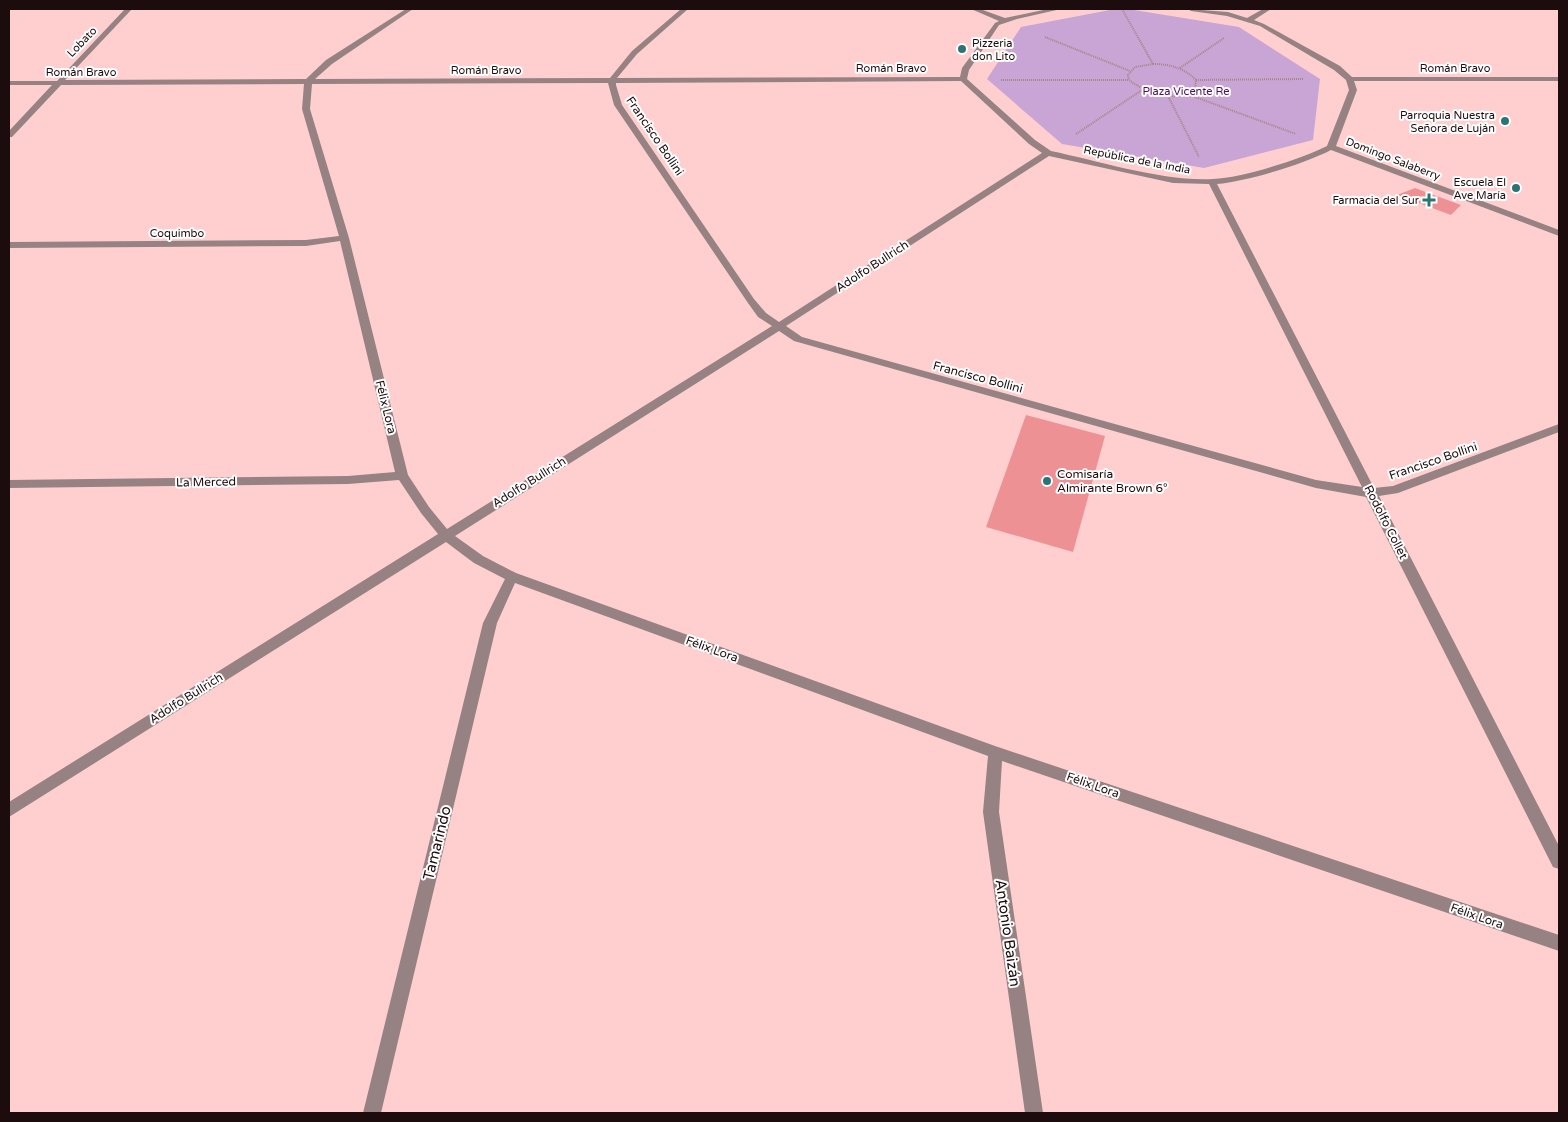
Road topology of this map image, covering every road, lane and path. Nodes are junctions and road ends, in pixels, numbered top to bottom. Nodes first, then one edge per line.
1 (130, 9) edge
2 (410, 9) edge
3 (685, 9) edge
4 (974, 9) edge
5 (1058, 9) edge
6 (1122, 9) edge
7 (1191, 9) edge
8 (1268, 9) edge
9 (1002, 20) junction
10 (1249, 20) junction
11 (1153, 64) junction
12 (1179, 68) junction
13 (1130, 71) junction
14 (963, 79) junction
15 (1350, 79) junction
16 (1559, 79) edge
17 (1129, 80) junction
18 (1196, 80) junction
19 (612, 81) junction
20 (308, 82) junction
21 (9, 83) edge
22 (58, 83) junction
23 (1142, 90) junction
24 (1187, 94) junction
25 (1168, 96) junction
26 (9, 135) edge
27 (1332, 147) junction
28 (1048, 153) junction
29 (1212, 182) junction
30 (1559, 234) edge
31 (344, 238) junction
32 (9, 245) edge
33 (778, 327) junction
34 (1559, 428) edge
35 (402, 476) junction
36 (9, 484) edge
37 (1371, 493) junction
38 (446, 534) junction
39 (512, 577) junction
40 (995, 752) junction
41 (9, 810) edge
42 (1559, 862) edge
43 (1559, 943) edge
44 (372, 1113) edge
45 (1034, 1113) edge

1 - 22 street, Lobato
2 - 20 street
3 - 19 street
4 - 9 street
5 - 9 street
6 - 11 path
7 - 10 street
8 - 10 street
9 - 13 path
9 - 14 street
10 - 12 path
10 - 15 street
11 - 12 path
11 - 13 path
12 - 18 path
13 - 17 path
14 - 17 path
14 - 19 street, Román Bravo
14 - 28 street, República de la India
15 - 16 street, Román Bravo
15 - 18 path
15 - 27 street
17 - 23 path
18 - 24 path
19 - 20 street, Román Bravo
19 - 33 street, Francisco Bollini
20 - 22 street, Román Bravo
20 - 31 street, Félix Lora
21 - 22 street, Román Bravo
22 - 26 street, Lobato
23 - 25 path
23 - 28 path
24 - 25 path
24 - 27 path
25 - 29 path
27 - 29 street, República de la India
27 - 30 street, Domingo Salaberry
28 - 29 street, República de la India
28 - 33 street, Adolfo Bullrich
29 - 37 street, Rodolfo Collet
31 - 32 street, Coquimbo
31 - 35 street, Félix Lora
33 - 37 street, Francisco Bollini
33 - 38 street, Adolfo Bullrich
34 - 37 street, Francisco Bollini
35 - 36 street, La Merced
35 - 38 street, Félix Lora
37 - 42 street, Rodolfo Collet
38 - 39 street, Félix Lora
38 - 41 street, Adolfo Bullrich
39 - 40 street, Félix Lora
39 - 44 street, Tamarindo
40 - 43 street, Félix Lora
40 - 45 street, Antonio Baizán

